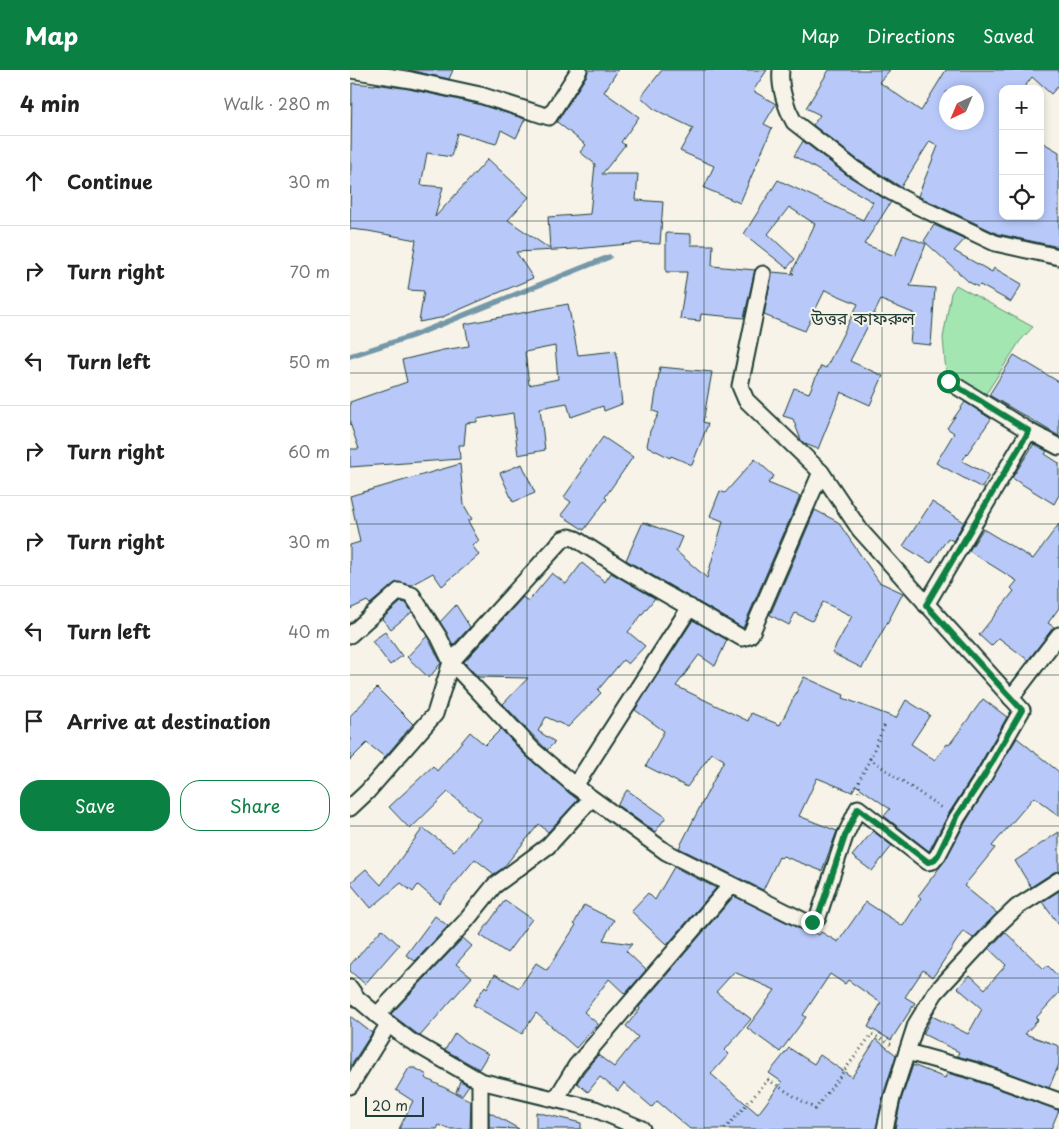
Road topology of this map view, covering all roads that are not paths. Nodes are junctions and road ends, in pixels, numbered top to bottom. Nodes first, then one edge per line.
1 (352, 70) edge
2 (579, 70) edge
3 (781, 70) edge
4 (1059, 257) edge
5 (763, 274) dead end
6 (948, 381) dead end
7 (1029, 431) junction
8 (1059, 447) edge
9 (821, 472) junction
10 (926, 605) junction
11 (690, 607) junction
12 (350, 635) edge
13 (1059, 635) edge
14 (450, 662) junction
15 (1011, 698) junction
16 (574, 786) junction
17 (591, 799) junction
18 (350, 808) edge
19 (1059, 880) edge
20 (731, 885) junction
21 (350, 988) edge
22 (383, 1020) junction
23 (907, 1052) junction
24 (480, 1081) junction
25 (350, 1086) edge
26 (556, 1099) junction
27 (1059, 1102) edge
28 (480, 1129) edge
29 (642, 1129) edge
30 (886, 1129) edge

1 - 2 street
3 - 4 street
5 - 9 street
6 - 7 street
7 - 8 street
7 - 10 street
9 - 10 street
9 - 11 street
10 - 15 street
11 - 14 street
11 - 16 street
12 - 14 street
13 - 15 street
14 - 16 street
14 - 18 street
15 - 20 street
16 - 17 street
17 - 20 street
17 - 22 street
19 - 23 street
20 - 26 street
21 - 22 street
22 - 24 street
22 - 25 street
23 - 27 street
23 - 30 street
24 - 26 street
24 - 28 street
26 - 29 street

